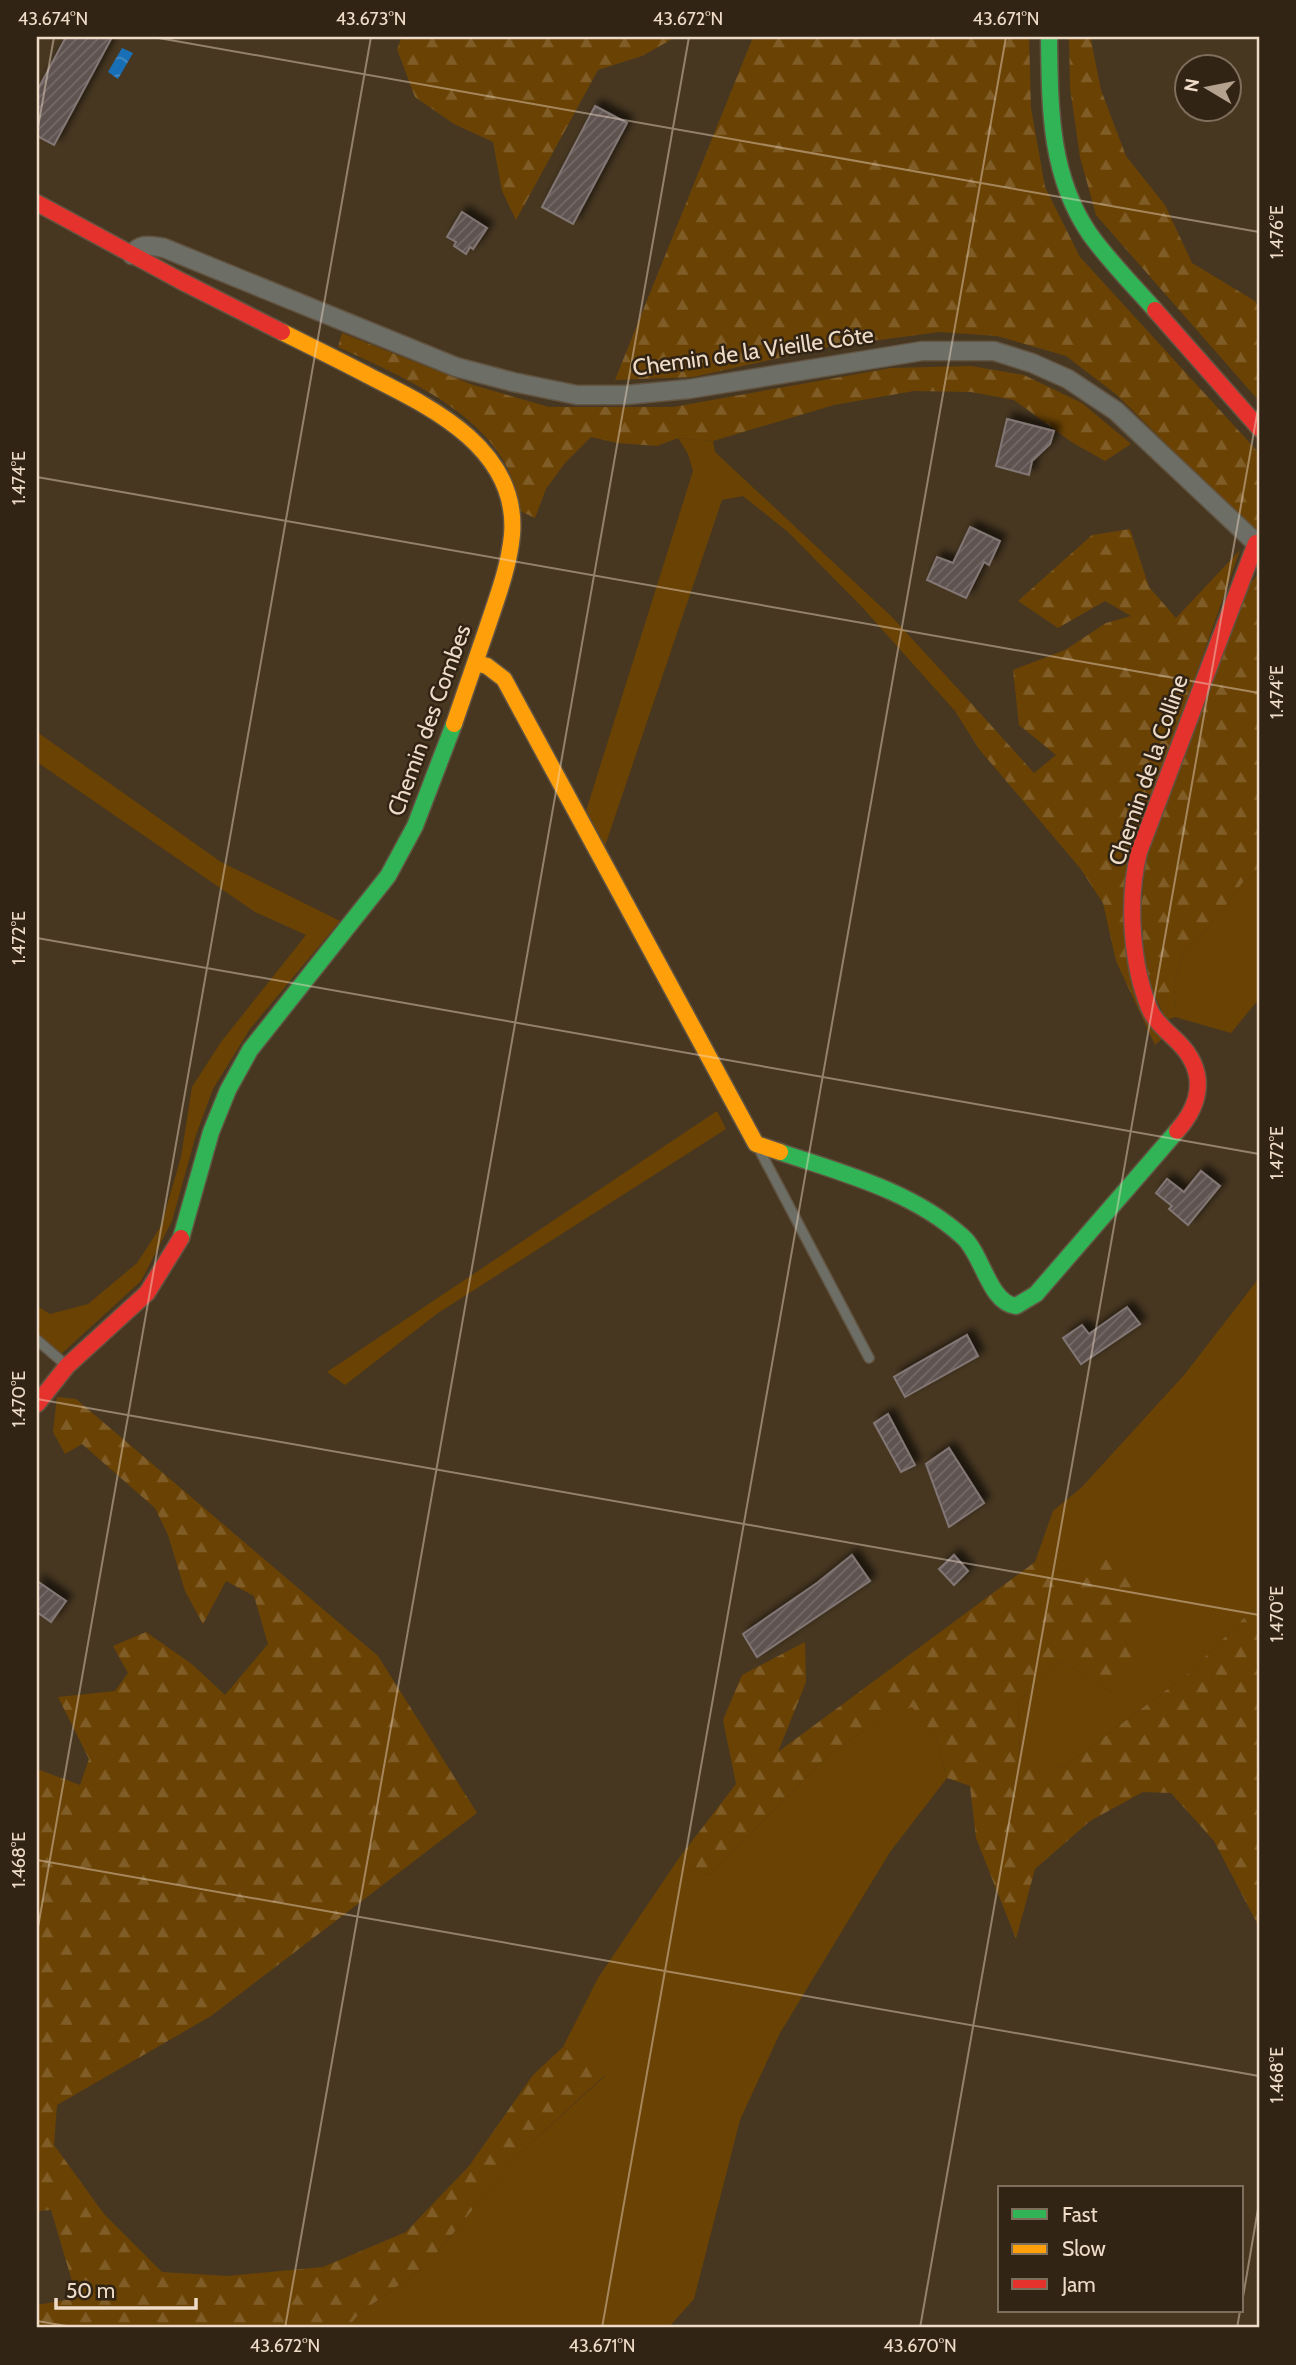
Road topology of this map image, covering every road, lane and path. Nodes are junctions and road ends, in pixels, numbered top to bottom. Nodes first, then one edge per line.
1 (1049, 37) edge
2 (37, 203) edge
3 (132, 255) junction
4 (1259, 428) edge
5 (1258, 544) edge
6 (476, 663) junction
7 (756, 1144) junction
8 (37, 1340) edge
9 (869, 1358) dead end
10 (67, 1366) junction
11 (37, 1404) edge

1 - 4 street
2 - 3 street, Chemin des Combes
3 - 5 street, Chemin de la Vieille Côte
3 - 6 street, Chemin des Combes
5 - 7 street, Chemin de la Colline
6 - 7 street
6 - 10 street, Chemin des Combes
7 - 9 lane
8 - 10 lane
10 - 11 street, Chemin des Combes

